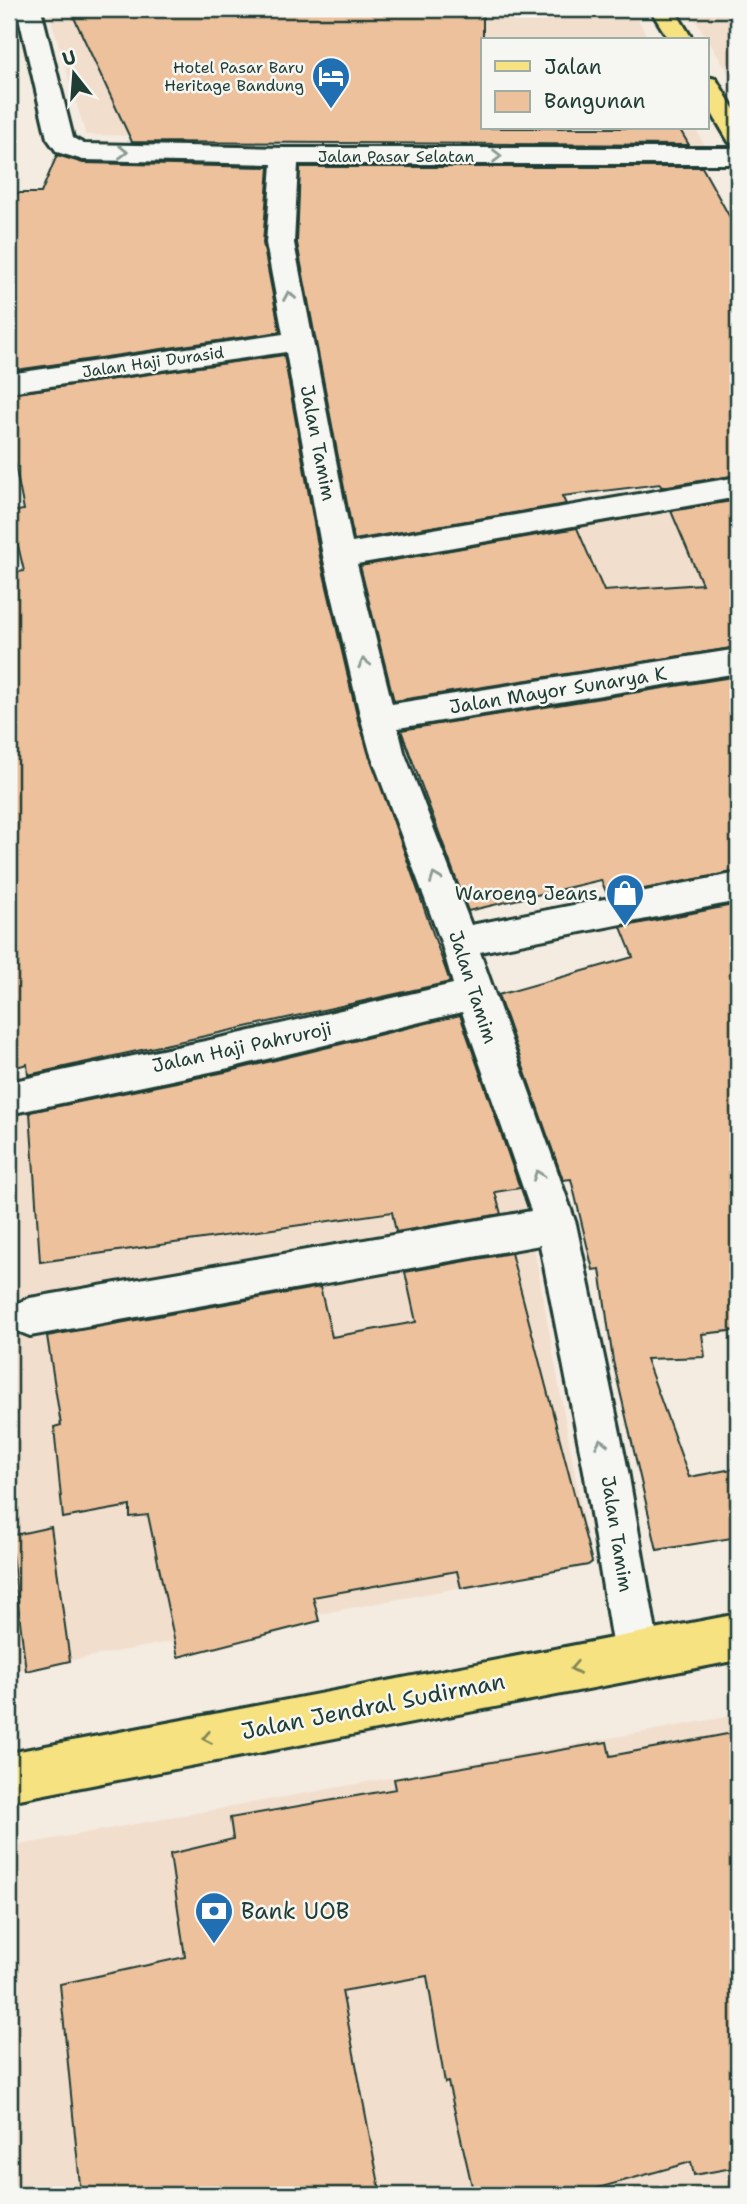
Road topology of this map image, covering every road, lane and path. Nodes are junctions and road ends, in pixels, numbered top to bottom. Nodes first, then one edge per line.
1 (29, 9) edge
2 (662, 9) edge
3 (680, 38) edge
4 (708, 86) edge
5 (738, 137) edge
6 (285, 156) junction
7 (738, 156) edge
8 (298, 341) junction
9 (9, 383) edge
10 (738, 487) edge
11 (339, 556) junction
12 (738, 661) edge
13 (378, 719) junction
14 (738, 887) edge
15 (459, 942) junction
16 (474, 994) junction
17 (9, 1098) edge
18 (556, 1224) junction
19 (30, 1317) dead end
20 (738, 1637) edge
21 (637, 1656) junction
22 (9, 1777) edge

1 -> 6 street, Jalan Pasar Selatan
2 - 3 main road
4 - 5 main road
6 -> 7 street, Jalan Pasar Selatan
8 -> 6 street, Jalan Tamim
8 - 9 street, Jalan Haji Durasid
8 - 11 street, Jalan Tamim
10 - 11 street
13 -> 11 street, Jalan Tamim
12 - 13 street, Jalan Mayor Sunarya K
15 -> 13 street, Jalan Tamim
14 - 15 street
15 - 16 street, Jalan Tamim
16 - 17 street, Jalan Haji Pahruroji
18 -> 16 street, Jalan Tamim
18 - 19 street
21 -> 18 street, Jalan Tamim
20 - 21 main road, Jalan Jendral Sudirman
21 -> 22 main road, Jalan Jendral Sudirman

